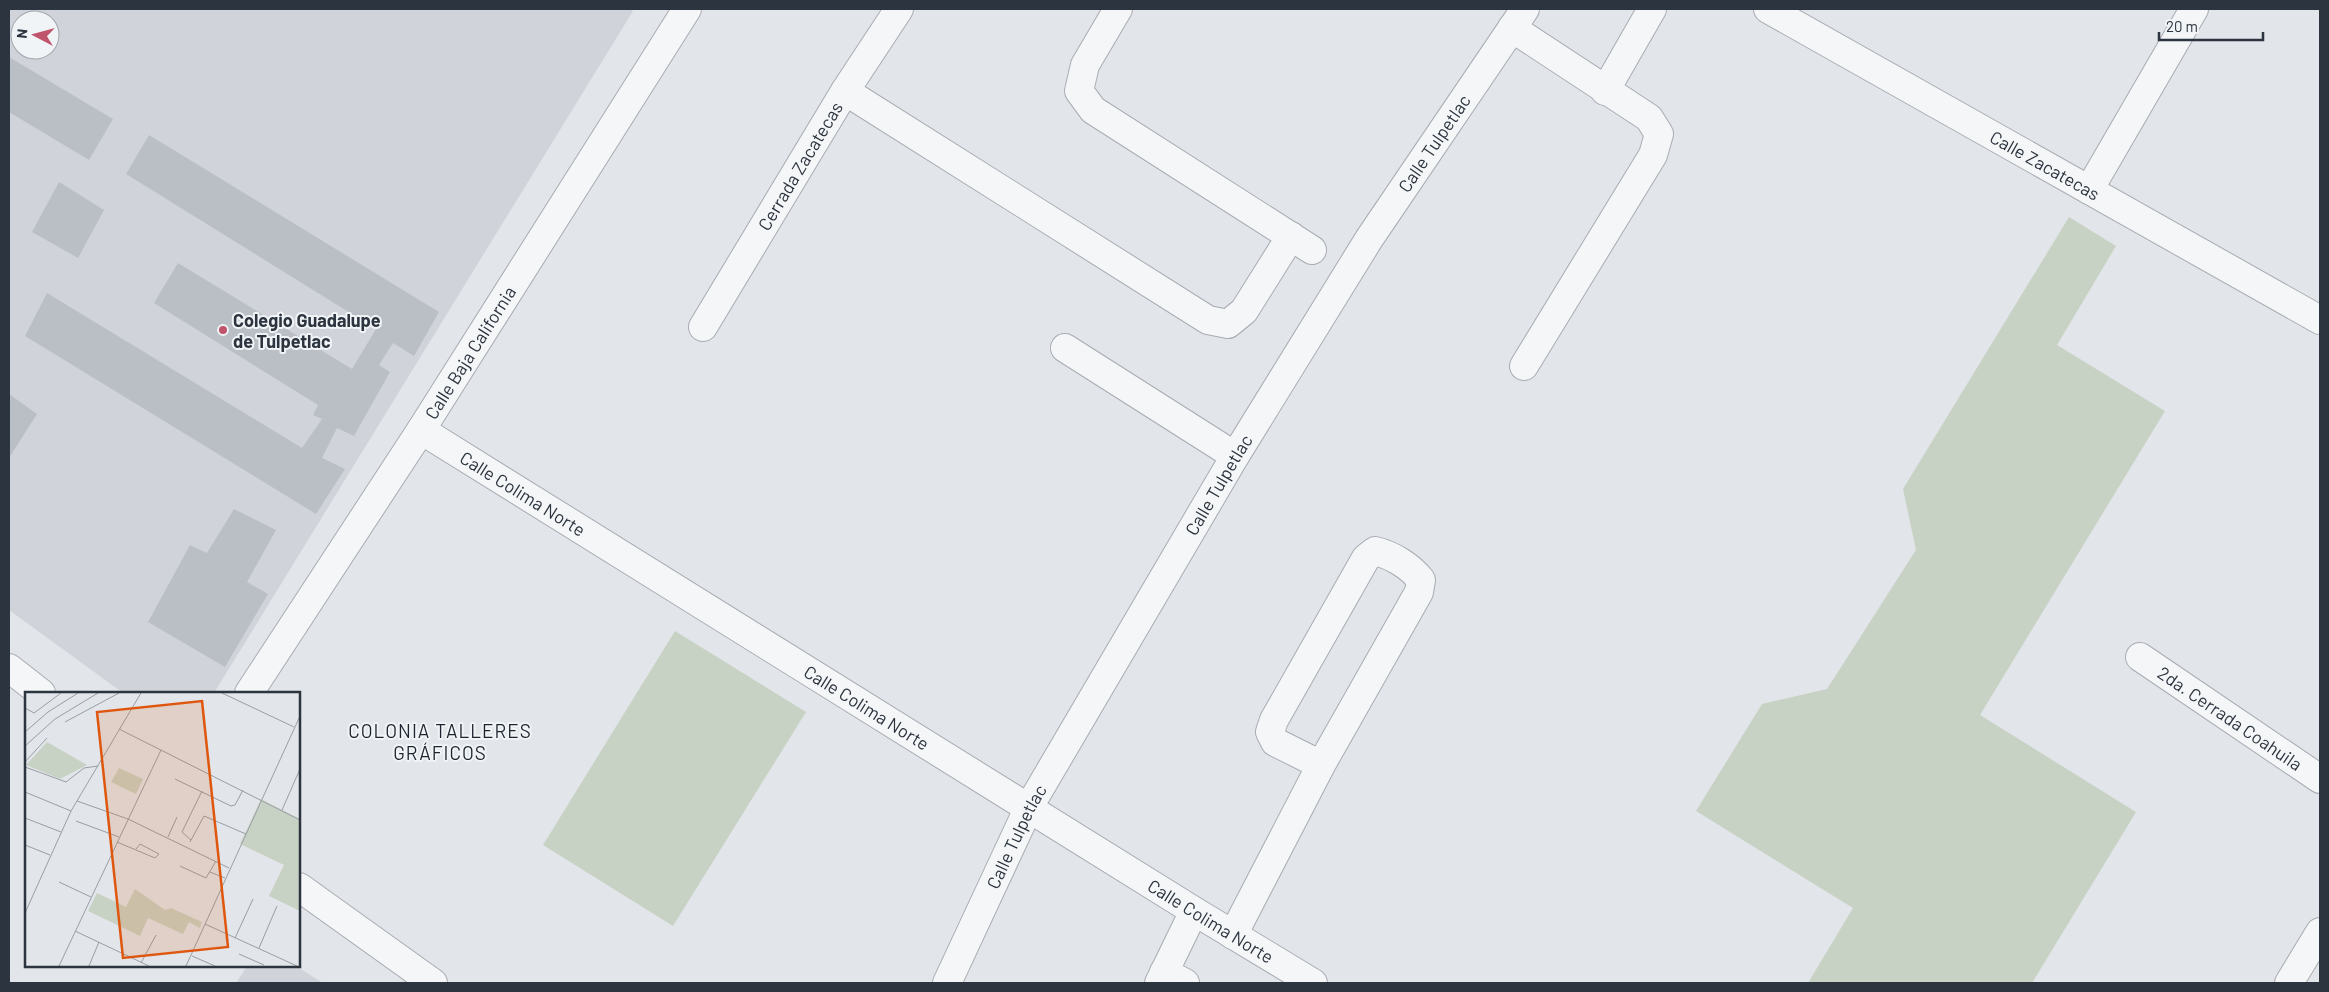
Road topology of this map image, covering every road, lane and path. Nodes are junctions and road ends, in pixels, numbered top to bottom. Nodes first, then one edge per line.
1 (687, 9) edge
2 (899, 9) edge
3 (1118, 9) edge
4 (1652, 9) edge
5 (1768, 9) edge
6 (2194, 9) edge
7 (1519, 18) edge
8 (845, 91) junction
9 (1606, 91) junction
10 (2089, 190) junction
11 (2320, 320) edge
12 (703, 326) dead end
13 (1065, 348) dead end
14 (1524, 366) dead end
15 (421, 430) junction
16 (1235, 456) junction
17 (2140, 658) dead end
18 (9, 668) edge
19 (40, 692) edge
20 (251, 692) edge
21 (1321, 765) junction
22 (2320, 779) edge
23 (1029, 807) junction
24 (300, 887) edge
25 (1194, 911) junction
26 (2320, 932) edge
27 (1233, 935) junction
28 (1169, 979) edge
29 (433, 983) edge
30 (947, 983) edge
31 (1313, 983) edge
32 (2289, 983) edge

1 - 15 street, Calle Baja California
2 - 8 street, Cerrada Zacatecas
3 - 8 street
4 - 9 street
5 - 10 street, Calle Zacatecas
6 - 10 street
7 - 9 street
7 - 16 street, Calle Tulpetlac
8 - 12 street, Cerrada Zacatecas
9 - 14 street
10 - 11 street, Calle Zacatecas
13 - 16 street
15 - 20 street, Calle Baja California
15 - 23 street, Calle Colima Norte
16 - 23 street, Calle Tulpetlac
17 - 22 street, 2da. Cerrada Coahuila
18 - 19 street
21 - 21 street
21 - 27 street
23 - 25 street, Calle Colima Norte
23 - 30 street, Calle Tulpetlac
24 - 29 street
25 - 27 street, Calle Colima Norte
25 - 28 street
26 - 32 street
27 - 31 street, Calle Colima Norte

